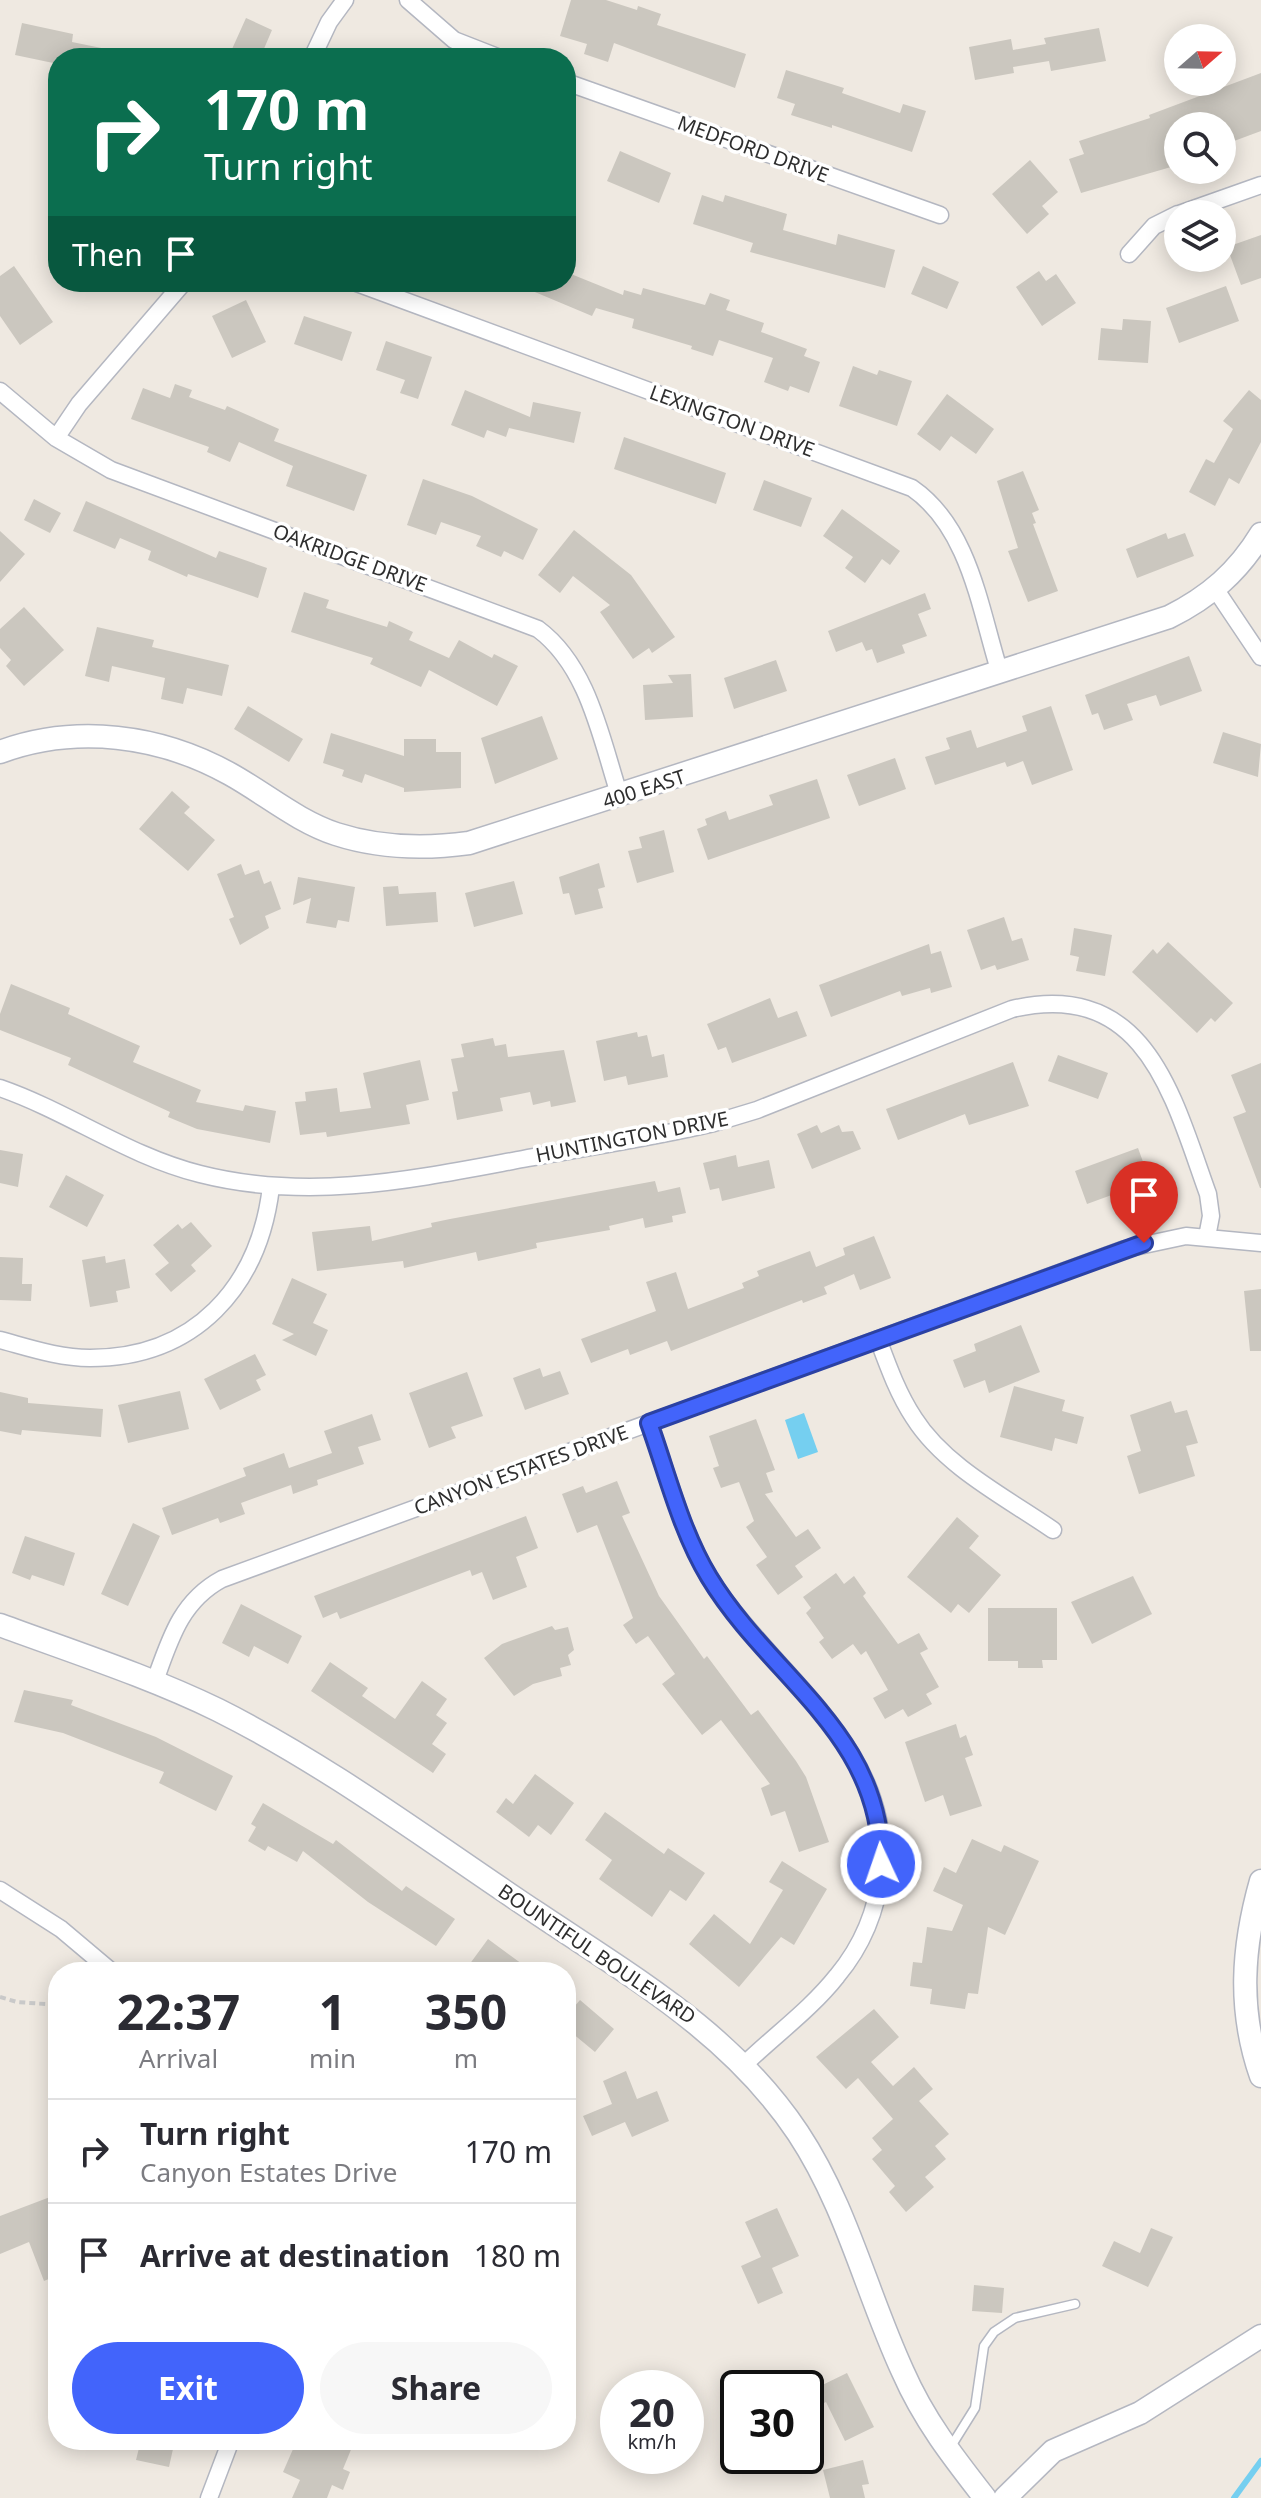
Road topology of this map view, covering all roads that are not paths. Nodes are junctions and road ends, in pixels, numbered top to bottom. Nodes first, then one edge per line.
1 (345, 0) edge
2 (408, 0) edge
3 (317, 48) edge
4 (474, 48) edge
5 (576, 86) edge
6 (1261, 185) edge
7 (1218, 200) edge
8 (940, 215) dead end
9 (1164, 221) edge
10 (1129, 254) dead end
11 (175, 292) edge
12 (381, 292) edge
13 (0, 391) edge
14 (56, 438) junction
15 (1261, 534) edge
16 (1216, 590) junction
17 (1261, 657) edge
18 (1000, 673) junction
19 (0, 752) edge
20 (620, 797) junction
21 (0, 1088) edge
22 (271, 1187) junction
23 (1207, 1237) junction
24 (1261, 1243) edge
25 (878, 1339) junction
26 (0, 1340) edge
27 (649, 1423) junction
28 (1053, 1530) dead end
29 (0, 1625) edge
30 (155, 1681) junction
31 (1261, 1881) edge
32 (0, 1890) edge
33 (100, 1962) edge
34 (745, 2064) junction
35 (1261, 2076) edge
36 (1075, 2304) dead end
37 (1261, 2336) edge
38 (227, 2450) edge
39 (947, 2452) junction
40 (209, 2498) edge
41 (985, 2498) edge
42 (1005, 2498) edge

1 - 3 street
2 - 4 street
5 - 8 street, MEDFORD DRIVE
6 - 7 street
9 - 10 street
11 - 14 street
12 - 18 street, LEXINGTON DRIVE
13 - 14 street, OAKRIDGE DRIVE
14 - 20 street, OAKRIDGE DRIVE
15 - 16 street, 400 EAST
16 - 17 street
16 - 18 street, 400 EAST
18 - 20 street, 400 EAST
19 - 20 street, 400 EAST
21 - 22 street, HUNTINGTON DRIVE
22 - 23 street, HUNTINGTON DRIVE
22 - 26 street
23 - 24 street, CANYON ESTATES DRIVE
23 - 25 street, CANYON ESTATES DRIVE
25 - 27 street, CANYON ESTATES DRIVE
25 - 28 street
27 - 30 street, CANYON ESTATES DRIVE
27 - 34 street
29 - 30 street, BOUNTIFUL BOULEVARD
30 - 34 street, BOUNTIFUL BOULEVARD
31 - 35 street
32 - 33 street
34 - 39 street, BOUNTIFUL BOULEVARD
36 - 39 lane
37 - 42 street
38 - 40 street
39 - 41 street, BOUNTIFUL BOULEVARD

